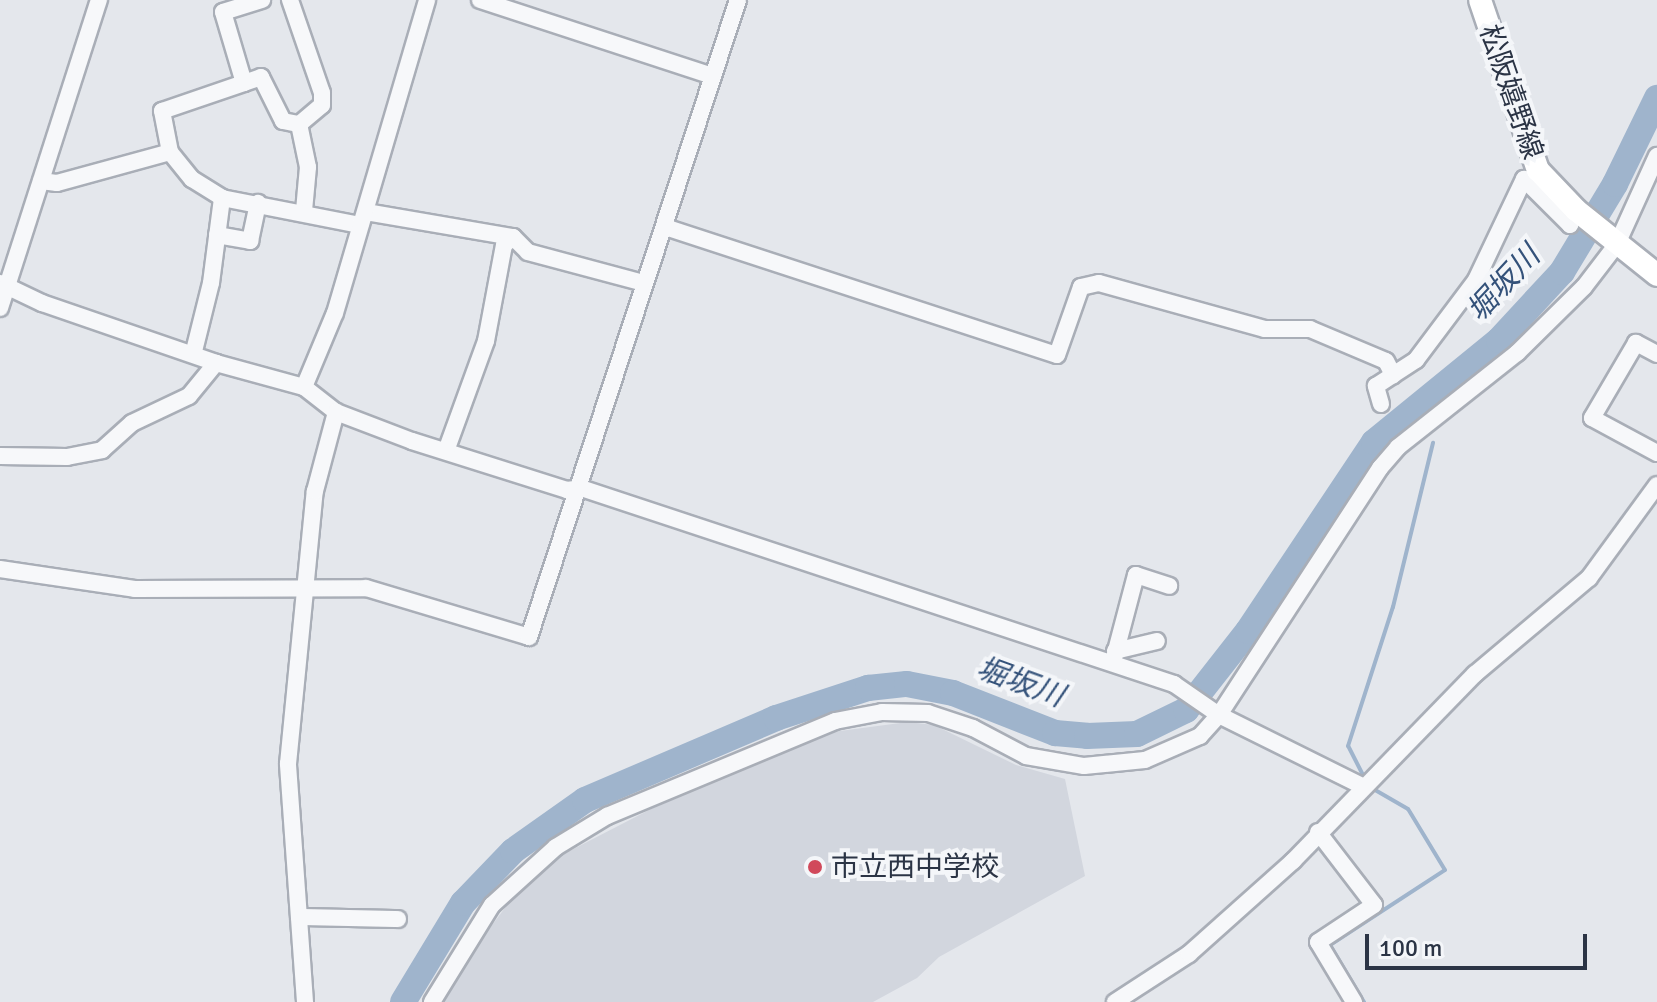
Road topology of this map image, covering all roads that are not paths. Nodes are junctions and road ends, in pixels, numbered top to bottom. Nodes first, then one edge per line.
1 (99, 0) edge
2 (262, 0) edge
3 (290, 0) edge
4 (427, 0) edge
5 (738, 0) edge
6 (1480, 0) edge
7 (485, 1) edge
8 (713, 76) junction
9 (244, 83) junction
10 (299, 124) junction
11 (170, 152) junction
12 (1657, 156) edge
13 (41, 181) junction
14 (222, 198) junction
15 (258, 203) junction
16 (1576, 210) junction
17 (304, 211) junction
18 (363, 218) junction
19 (665, 227) junction
20 (217, 235) junction
21 (513, 237) junction
22 (1617, 244) junction
23 (1657, 275) edge
24 (644, 283) junction
25 (3, 284) edge
26 (0, 308) edge
27 (194, 351) junction
28 (1657, 354) edge
29 (216, 363) junction
30 (1393, 375) junction
31 (304, 387) junction
32 (1381, 404) dead end
33 (336, 412) junction
34 (446, 451) junction
35 (1657, 453) edge
36 (0, 456) edge
37 (1657, 485) edge
38 (581, 488) junction
39 (0, 569) edge
40 (1169, 586) dead end
41 (304, 589) junction
42 (1157, 641) dead end
43 (1114, 656) junction
44 (1216, 714) junction
45 (1366, 782) junction
46 (1318, 832) junction
47 (299, 917) junction
48 (398, 919) dead end
49 (305, 1002) edge
50 (432, 1002) edge
51 (1115, 1002) edge
52 (1354, 1002) edge

1 - 13 street
2 - 9 street
3 - 10 street
4 - 18 street
5 - 8 street
6 - 16 main road, 松阪嬉野線
7 - 8 street
8 - 19 street
9 - 10 street
9 - 11 street
10 - 17 street
11 - 13 street
11 - 14 street
12 - 22 street
13 - 25 street
14 - 15 street
14 - 20 street
15 - 17 street
15 - 20 street
16 - 22 main road, 松阪嬉野線
16 - 30 street
17 - 18 street
18 - 21 street
18 - 31 street
19 - 24 street
19 - 30 street
20 - 27 street
21 - 24 street
21 - 34 street
22 - 23 main road, 松阪嬉野線
22 - 44 street
24 - 38 street
25 - 26 street
25 - 27 street
27 - 29 street
28 - 35 street
29 - 31 street
29 - 36 street
30 - 32 street
31 - 33 street
33 - 34 street
33 - 41 street
34 - 38 street
37 - 45 street
38 - 41 street
38 - 43 street
39 - 41 street
40 - 43 street
41 - 47 street
42 - 43 street
43 - 44 street
44 - 45 street
44 - 50 street
45 - 46 street
46 - 51 street
46 - 52 street
47 - 48 street
47 - 49 street

